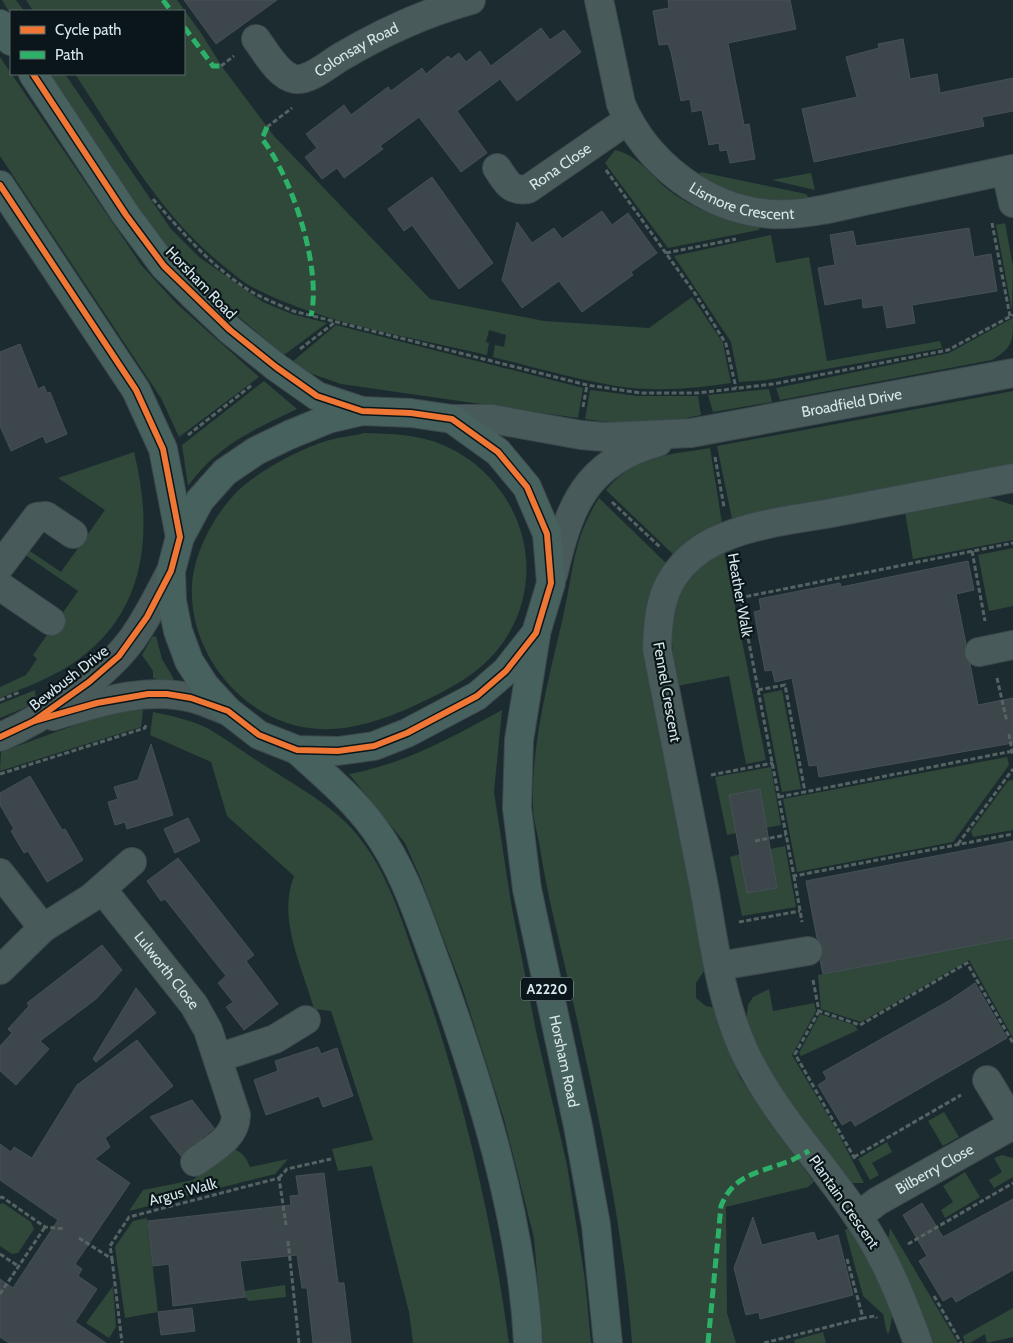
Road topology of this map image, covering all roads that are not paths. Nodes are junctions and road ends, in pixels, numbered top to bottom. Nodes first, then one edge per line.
1 (472, 0) edge
2 (600, 0) edge
3 (444, 4) edge
4 (0, 24) edge
5 (10, 39) edge
6 (256, 39) dead end
7 (34, 75) edge
8 (628, 120) junction
9 (497, 168) dead end
10 (1010, 170) edge
11 (0, 185) edge
12 (1013, 202) edge
13 (1013, 373) edge
14 (362, 411) junction
15 (452, 419) junction
16 (701, 431) junction
17 (1013, 478) edge
18 (73, 534) dead end
19 (180, 537) junction
20 (0, 566) edge
21 (171, 571) junction
22 (551, 583) junction
23 (0, 586) edge
24 (51, 621) dead end
25 (536, 633) junction
26 (1013, 645) edge
27 (979, 652) dead end
28 (228, 711) junction
29 (34, 721) junction
30 (0, 737) edge
31 (297, 750) junction
32 (132, 862) dead end
33 (0, 873) edge
34 (102, 890) junction
35 (43, 928) junction
36 (808, 951) road end
37 (719, 966) junction
38 (0, 970) edge
39 (306, 1020) dead end
40 (218, 1058) junction
41 (987, 1080) road end
42 (1013, 1124) edge
43 (804, 1144) joint
44 (195, 1162) dead end
45 (858, 1216) junction
46 (528, 1343) edge
47 (608, 1343) edge
48 (918, 1343) edge

1 - 3 street, Colonsay Road
2 - 8 street, Lismore Crescent
3 - 6 street, Colonsay Road
4 - 5 main road
7 - 14 main road, Horsham Road
8 - 9 street, Rona Close
8 - 10 street, Lismore Crescent
10 - 12 street, Lismore Crescent
11 - 19 main road
13 - 16 street, Broadfield Drive
14 - 15 main road
14 - 19 main road
15 - 16 street, Broadfield Drive
15 - 22 main road
16 - 22 street, Broadfield Drive
17 - 37 street, Fennel Crescent
18 - 20 street
19 - 21 main road
21 - 28 main road
21 - 29 street, Bewbush Drive
22 - 25 main road
23 - 24 street
25 - 31 main road
25 - 47 main road, Horsham Road / A2220
26 - 27 street
28 - 29 street
28 - 31 main road
29 - 30 street, Bewbush Drive
31 - 46 main road
32 - 34 street
33 - 35 street
34 - 35 street
34 - 40 street, Lulworth Close
35 - 38 street
36 - 37 street
37 - 43 street, Fennel Crescent
39 - 40 street
40 - 44 street, Lulworth Close
41 - 42 street
42 - 45 street, Bilberry Close
43 - 45 street, Plantain Crescent
45 - 48 street, Plantain Crescent

